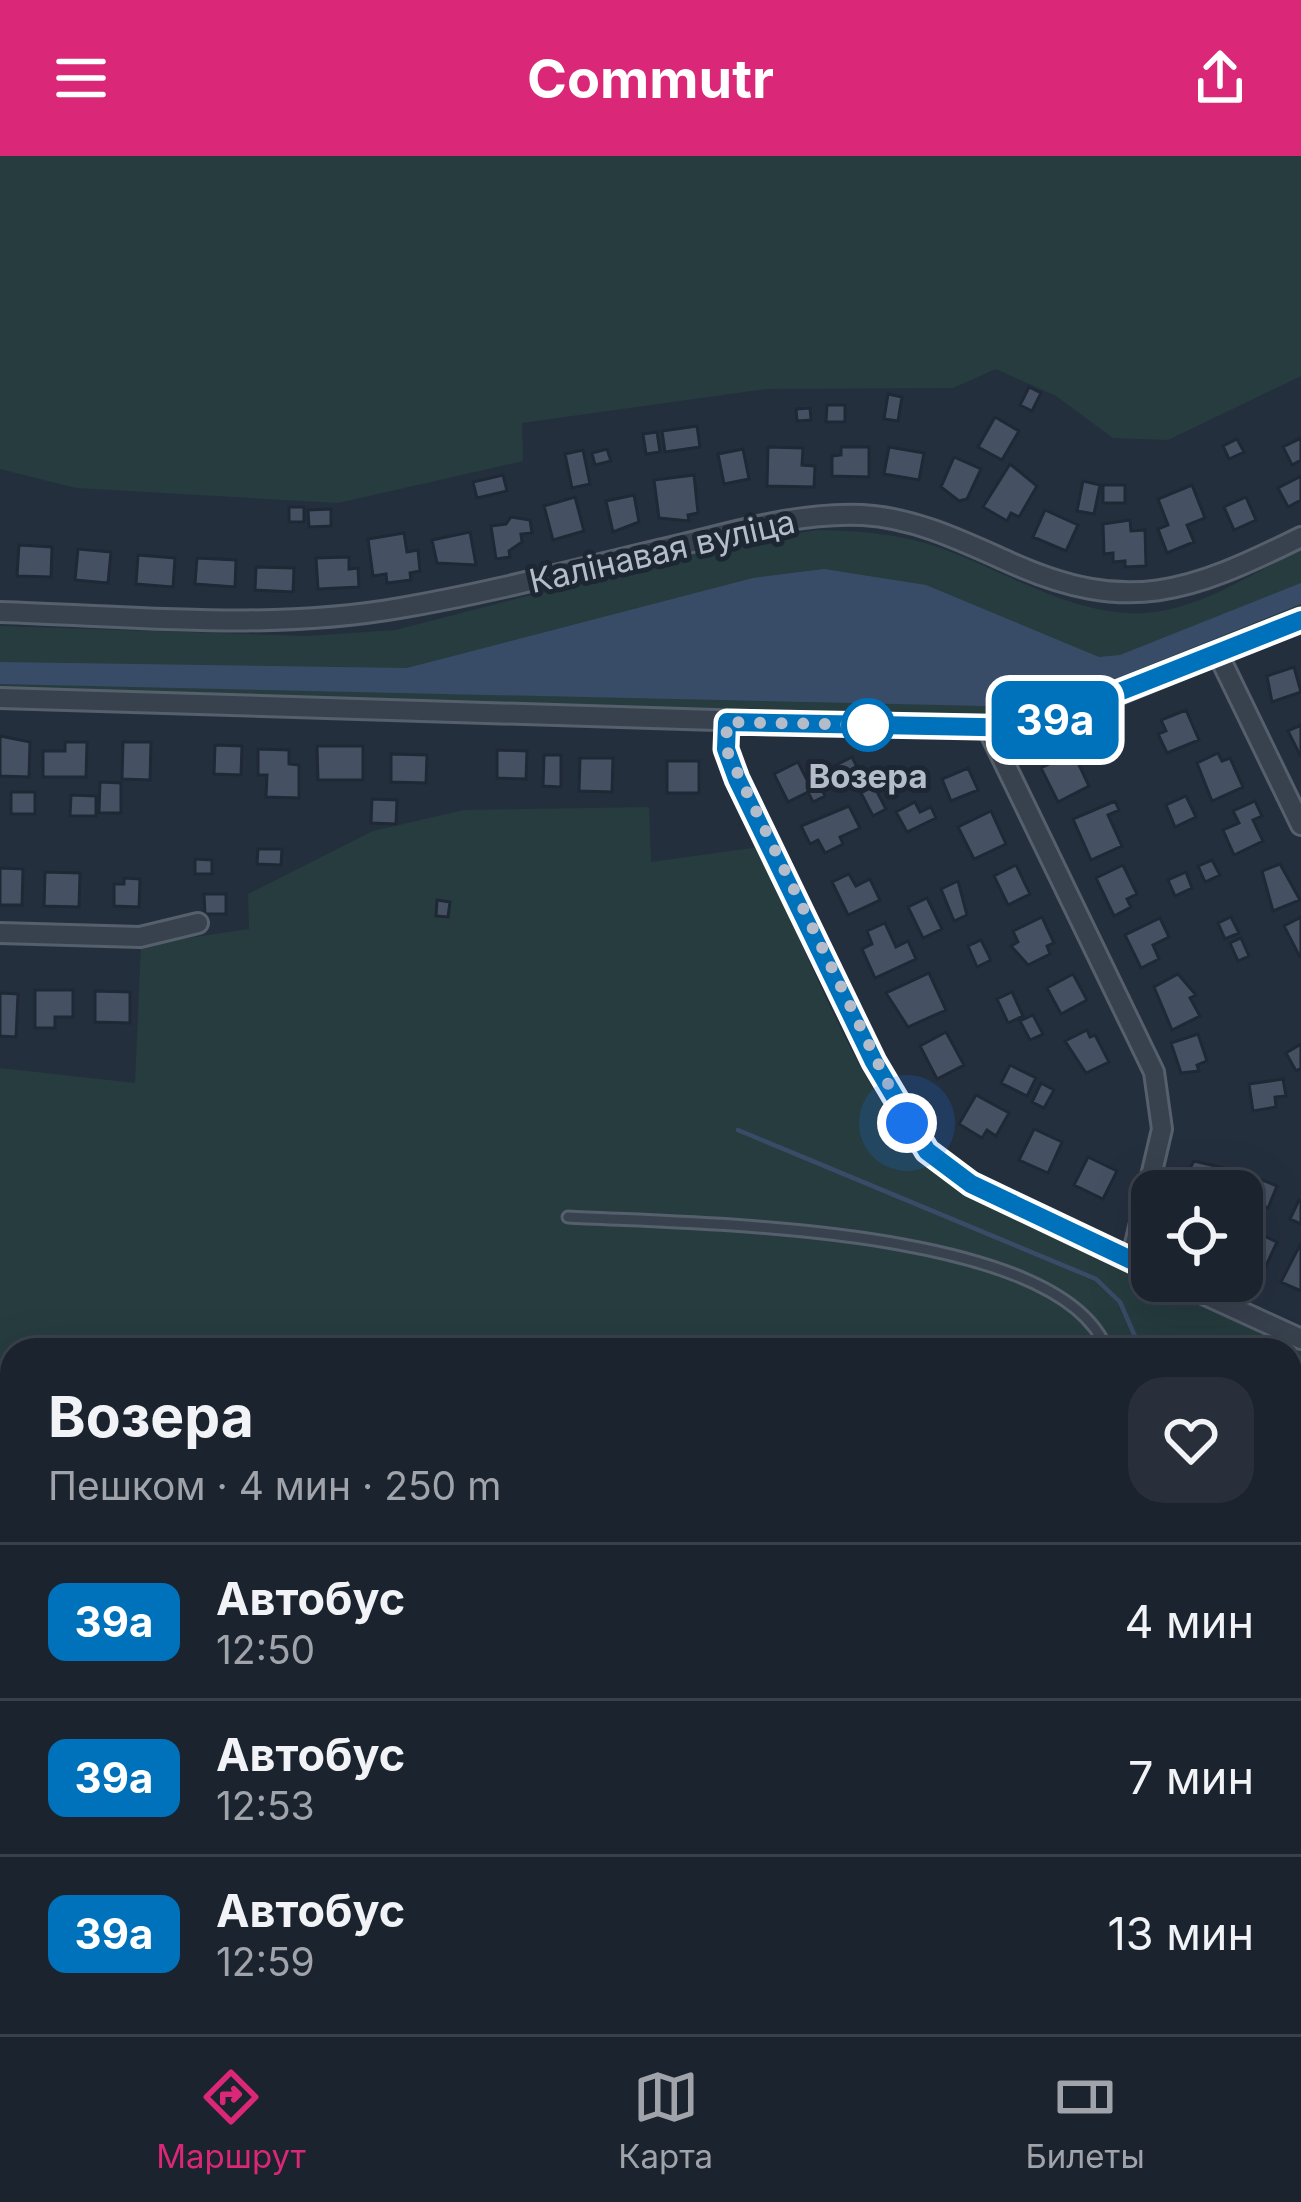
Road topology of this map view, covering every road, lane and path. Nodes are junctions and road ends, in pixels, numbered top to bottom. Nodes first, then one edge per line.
1 (1301, 537) edge
2 (0, 612) edge
3 (1301, 620) edge
4 (1218, 654) junction
5 (0, 698) edge
6 (727, 722) junction
7 (988, 729) junction
8 (1301, 825) edge
9 (198, 922) dead end
10 (0, 933) edge
11 (1152, 1170) edge
12 (568, 1216) dead end
13 (1131, 1261) edge
14 (1221, 1302) edge
15 (1102, 1338) edge
16 (1299, 1338) edge

1 - 2 street, Калінавая вуліца
3 - 4 street
4 - 7 street
4 - 8 street
5 - 6 street
6 - 7 street
6 - 13 street
7 - 11 street
9 - 10 street
12 - 15 lane
14 - 16 street

